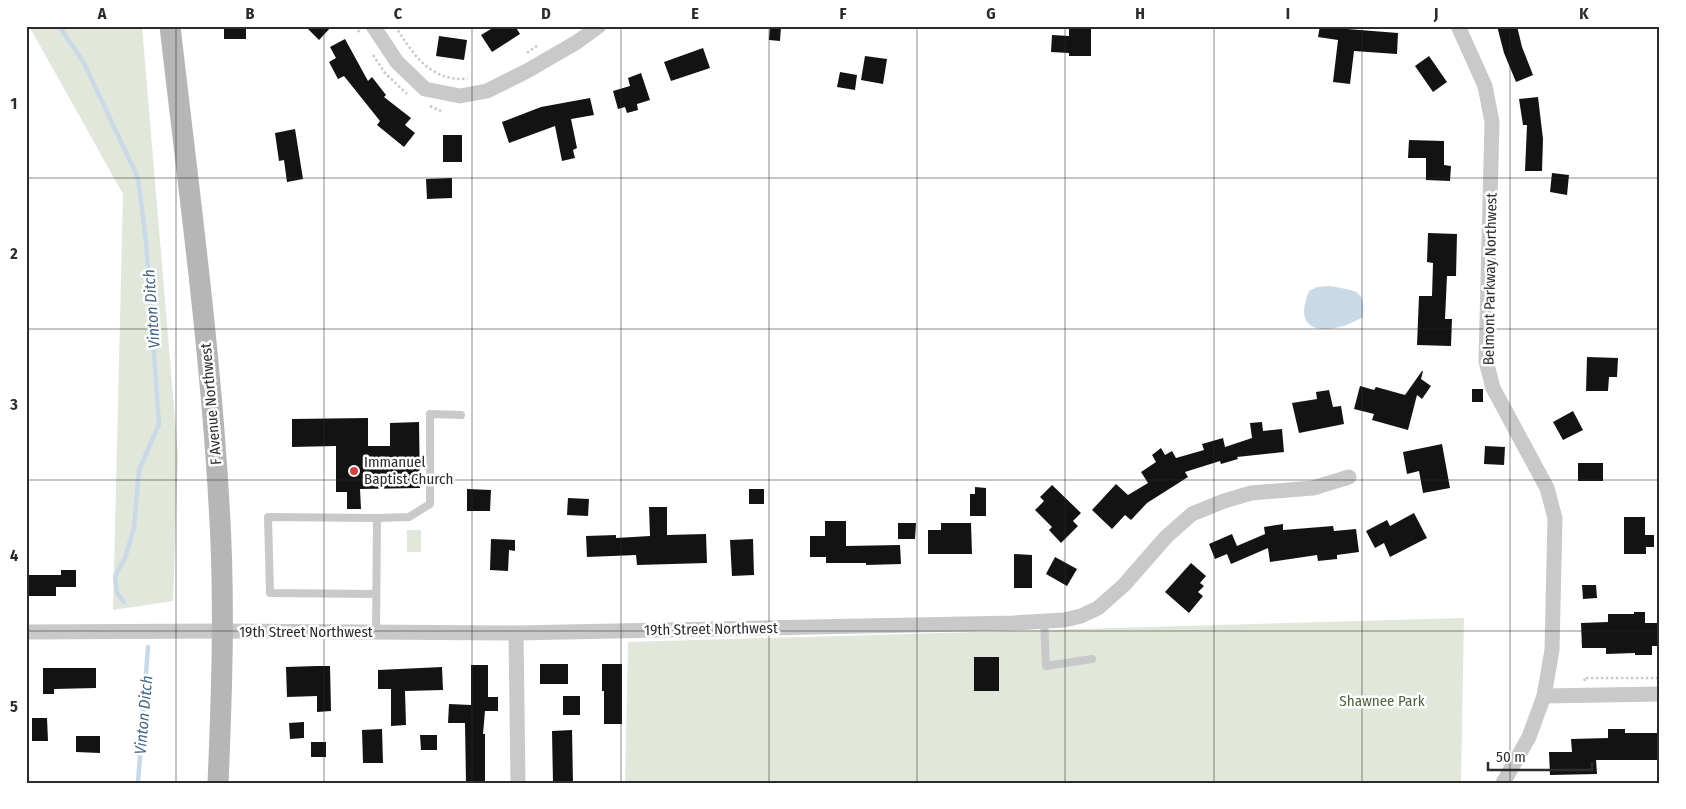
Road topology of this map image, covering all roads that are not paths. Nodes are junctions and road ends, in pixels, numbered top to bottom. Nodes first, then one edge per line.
1 (170, 26) edge
2 (372, 26) edge
3 (599, 26) edge
4 (1458, 26) edge
5 (462, 415) dead end
6 (1350, 477) dead end
7 (377, 518) junction
8 (376, 594) junction
9 (1044, 621) junction
10 (223, 631) junction
11 (26, 632) edge
12 (376, 632) junction
13 (516, 633) junction
14 (1092, 659) dead end
15 (1660, 694) edge
16 (1544, 696) junction
17 (218, 783) edge
18 (518, 783) edge
19 (1504, 783) edge

1 - 10 main road, F Avenue Northwest
2 - 3 street
4 - 16 street, Belmont Parkway Northwest
5 - 7 lane
6 - 9 street, 19th Street Northwest
7 - 8 lane
7 - 8 lane
8 - 12 lane
9 - 13 street, 19th Street Northwest
9 - 14 lane
10 - 11 street, 19th Street Northwest
10 - 12 street, 19th Street Northwest
10 - 17 main road, F Avenue Northwest
12 - 13 street, 19th Street Northwest
13 - 18 street
15 - 16 street
16 - 19 street, Belmont Parkway Northwest

